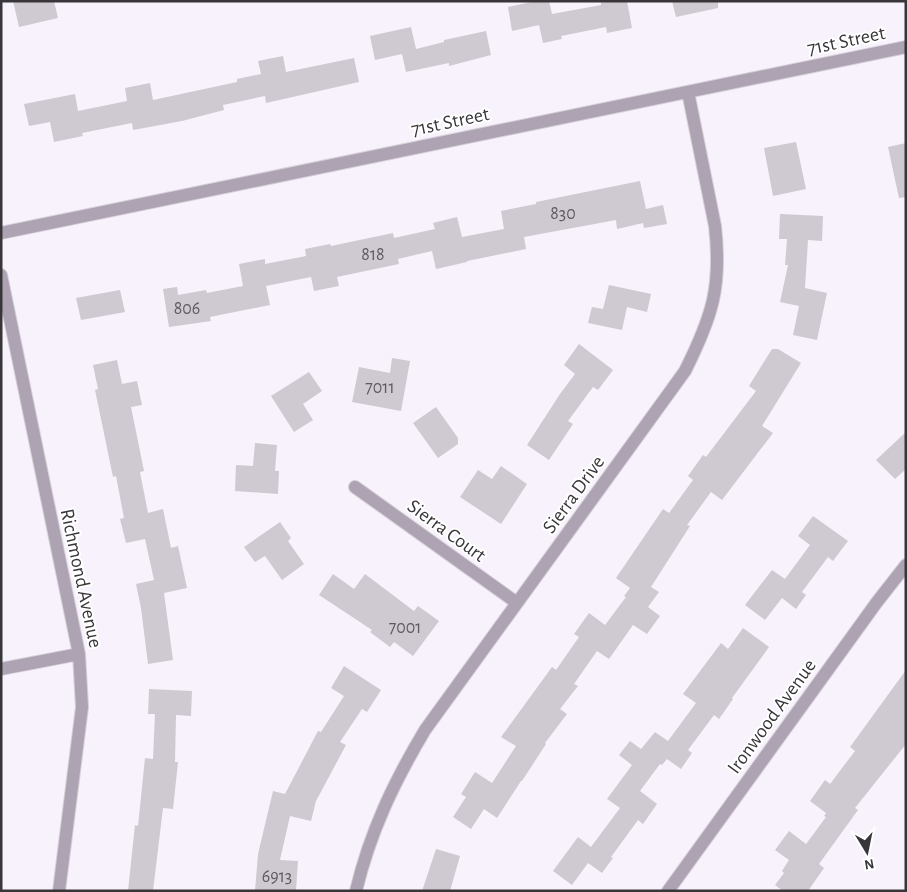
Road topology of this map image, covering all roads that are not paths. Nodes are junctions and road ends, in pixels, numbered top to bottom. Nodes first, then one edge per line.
1 (906, 47) edge
2 (688, 92) junction
3 (1, 233) edge
4 (1, 275) edge
5 (355, 487) dead end
6 (906, 565) edge
7 (517, 603) junction
8 (79, 654) junction
9 (1, 669) edge
10 (59, 891) edge
11 (356, 891) edge
12 (668, 891) edge

1 - 2 street, 71st Street
2 - 3 street, 71st Street
2 - 7 street, Sierra Drive
4 - 8 street, Richmond Avenue
5 - 7 street, Sierra Court
6 - 12 street, Ironwood Avenue
7 - 11 street, Sierra Drive
8 - 9 street
8 - 10 street, Richmond Avenue

